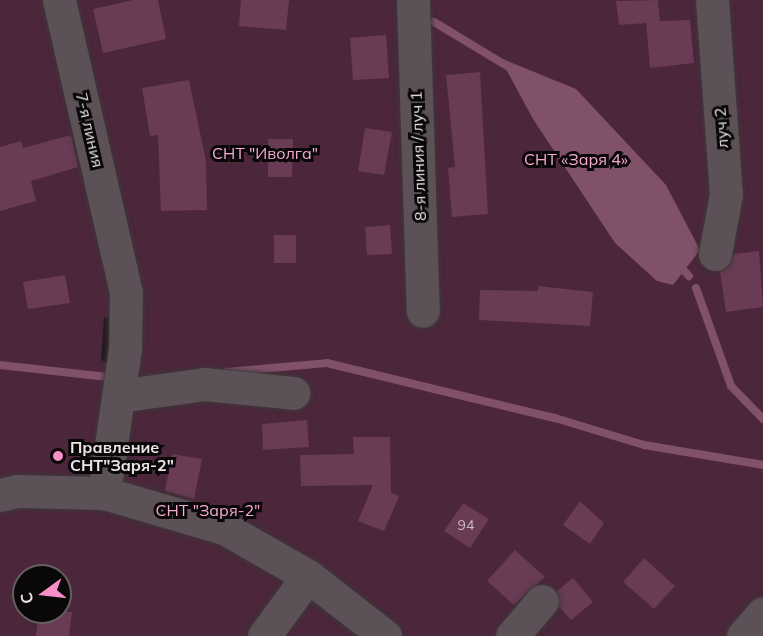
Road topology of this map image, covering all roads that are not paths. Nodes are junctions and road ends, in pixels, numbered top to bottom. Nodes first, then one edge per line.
1 (59, 0) edge
2 (413, 0) edge
3 (712, 0) edge
4 (715, 254) dead end
5 (423, 311) dead end
6 (120, 385) junction
7 (294, 393) dead end
8 (104, 493) junction
9 (0, 495) edge
10 (308, 576) junction
11 (542, 601) dead end
12 (763, 613) edge
13 (264, 636) edge
14 (385, 636) edge
15 (512, 636) edge
16 (743, 636) edge

1 - 6 street, 7-я линия
2 - 5 street, 8-я линия / луч 1
3 - 4 street, луч 2
6 - 7 street
6 - 8 street, 7-я линия
8 - 9 street
8 - 10 street
10 - 13 street
10 - 14 street
11 - 15 street
12 - 16 street

